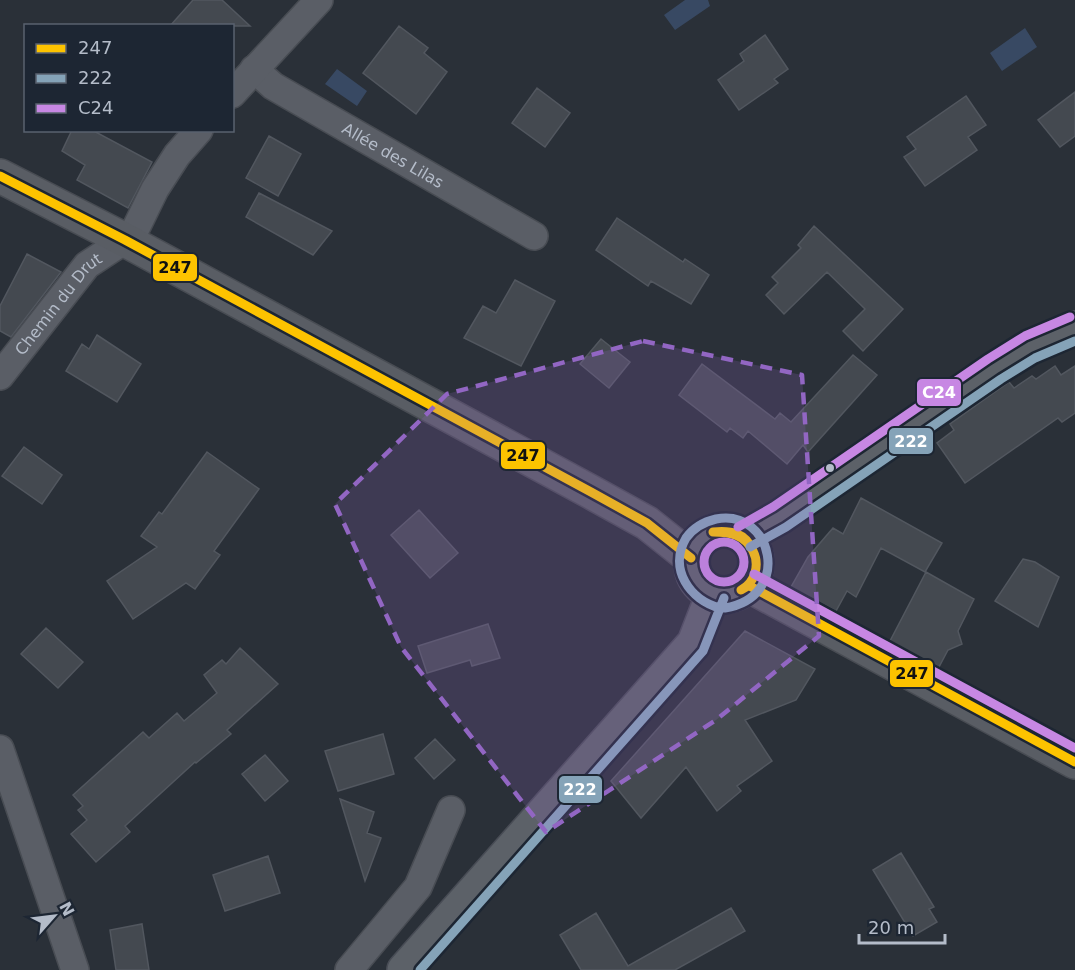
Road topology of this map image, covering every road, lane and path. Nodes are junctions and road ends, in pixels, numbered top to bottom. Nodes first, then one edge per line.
1 (319, 0) edge
2 (254, 69) junction
3 (234, 92) edge
4 (197, 132) edge
5 (0, 176) edge
6 (534, 236) dead end
7 (125, 240) junction
8 (1075, 328) edge
9 (0, 376) edge
10 (744, 537) junction
11 (692, 558) junction
12 (748, 585) junction
13 (713, 594) junction
14 (0, 749) edge
15 (1075, 762) edge
16 (451, 810) dead end
17 (75, 970) edge
18 (349, 970) edge
19 (404, 970) edge

1 - 2 street
2 - 3 street
2 - 6 street, Allée des Lilas
4 - 7 street
5 - 7 main road
7 - 9 street, Chemin du Drut
7 - 11 main road
8 - 10 main road
10 - 11 main road
10 - 12 main road
11 - 13 main road
12 - 13 main road
12 - 15 main road
13 - 19 main road
14 - 17 street
16 - 18 street

